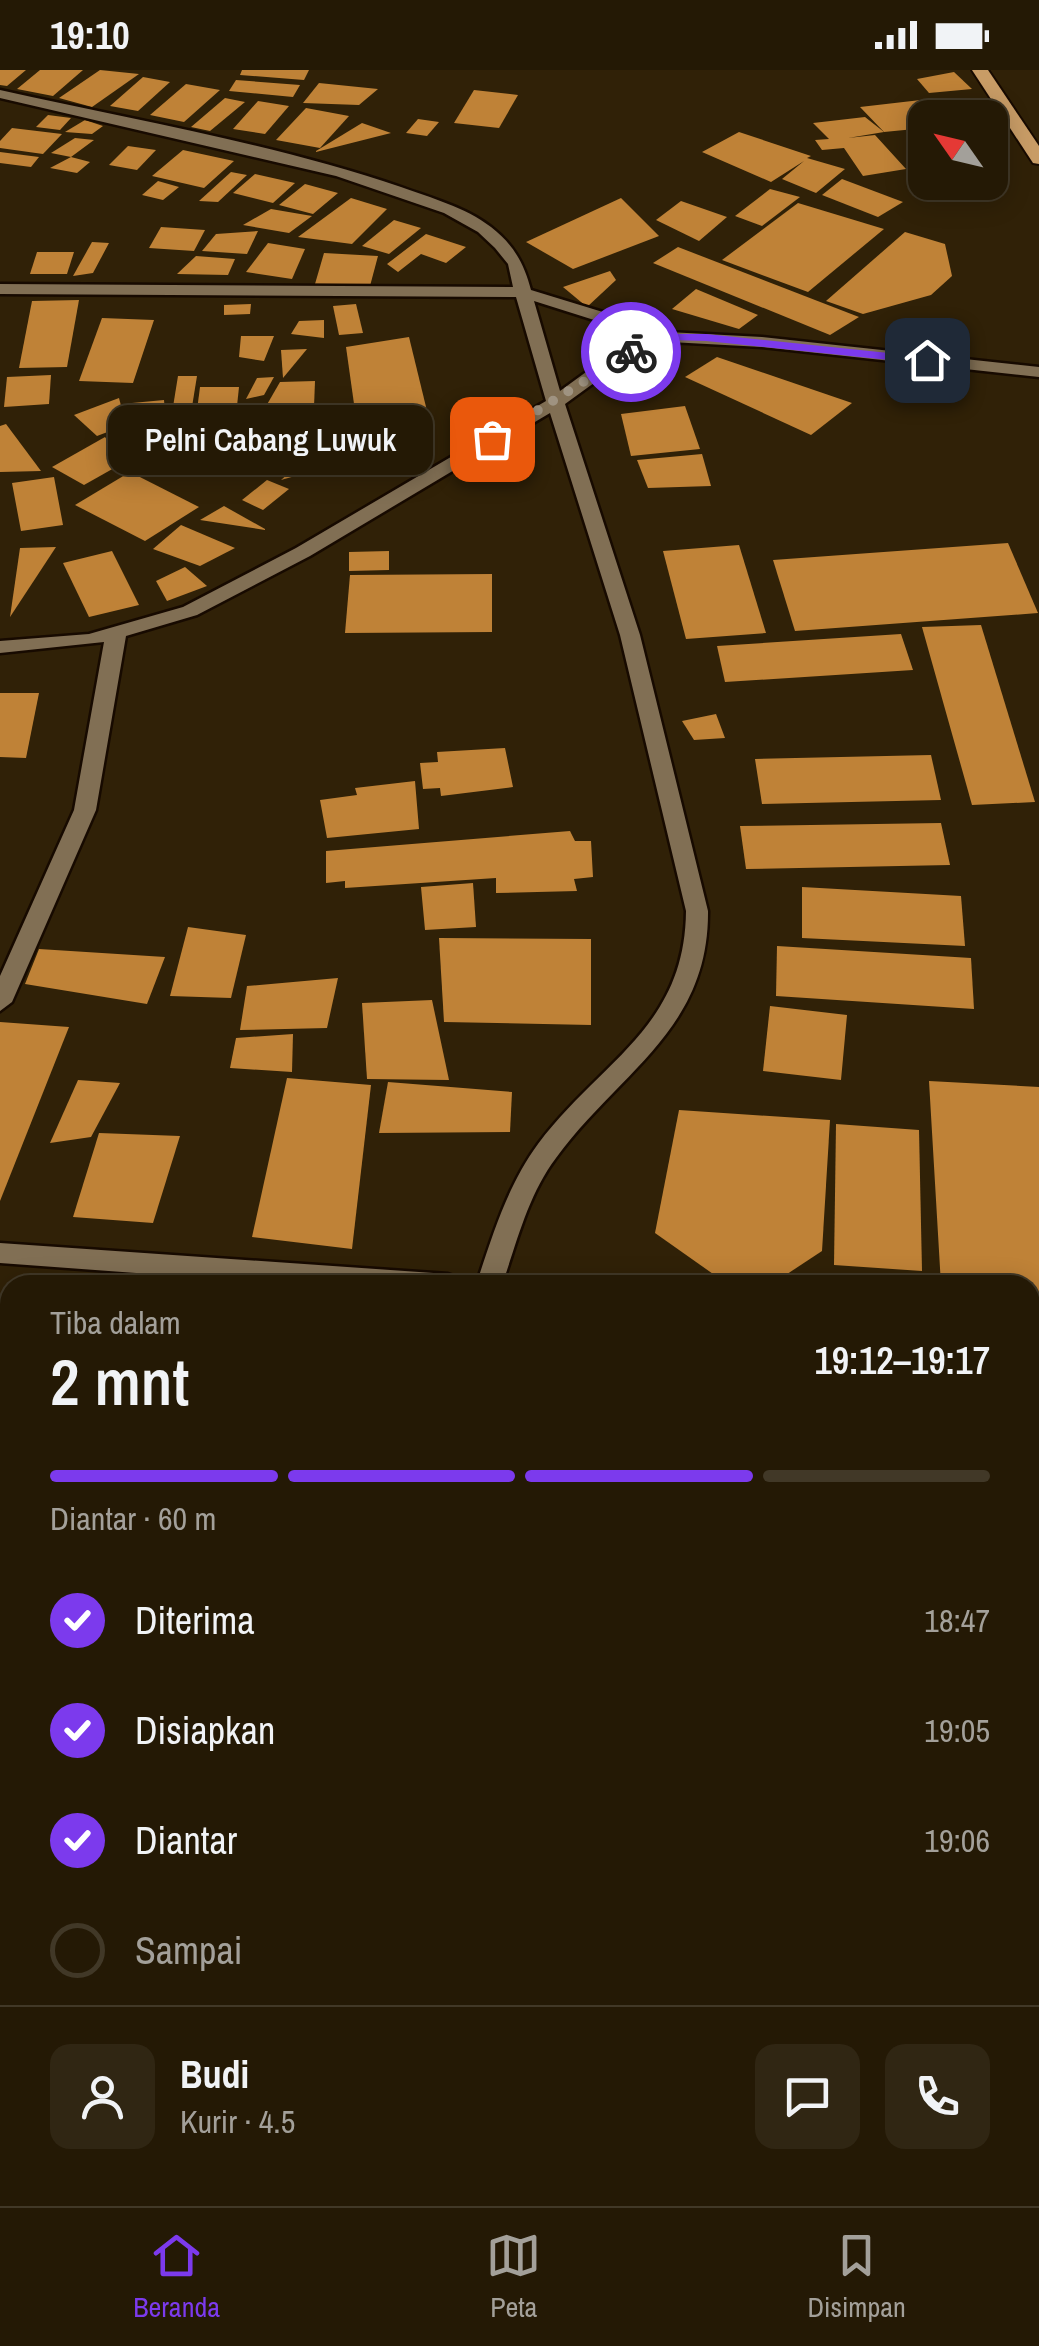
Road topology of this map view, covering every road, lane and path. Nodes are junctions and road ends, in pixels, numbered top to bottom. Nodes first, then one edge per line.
1 (980, 70) edge
2 (0, 94) edge
3 (1039, 159) edge
4 (0, 289) edge
5 (520, 292) junction
6 (667, 337) junction
7 (1039, 372) edge
8 (556, 402) junction
9 (116, 634) junction
10 (0, 647) edge
11 (0, 1002) edge
12 (0, 1252) edge
13 (312, 1275) edge
14 (492, 1275) edge

1 - 3 highway
2 - 5 street
4 - 5 street
5 - 6 street
5 - 8 street
6 - 7 street
6 - 8 street
8 - 9 street
8 - 14 street
9 - 10 street
9 - 11 street
12 - 13 street

